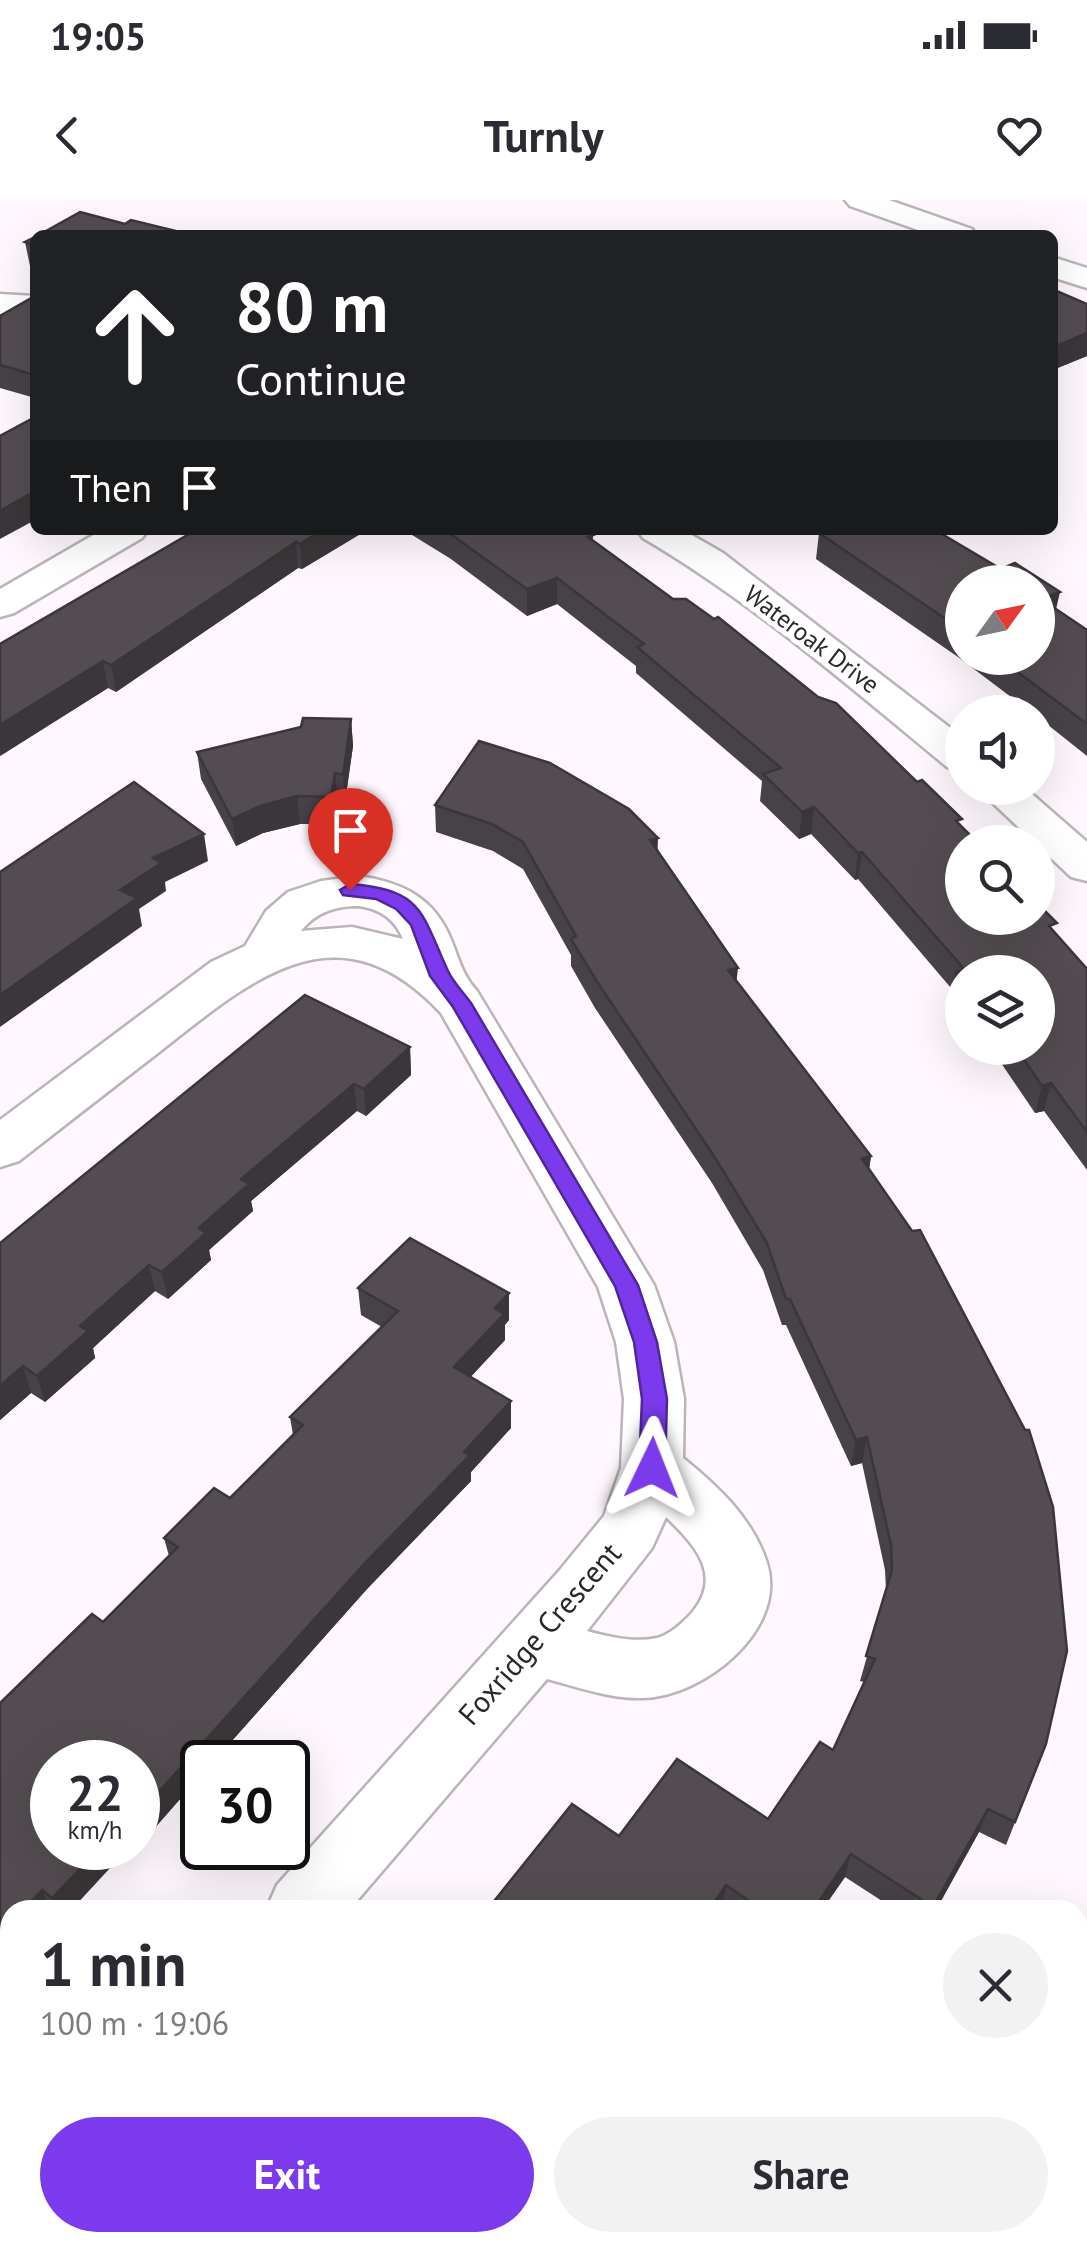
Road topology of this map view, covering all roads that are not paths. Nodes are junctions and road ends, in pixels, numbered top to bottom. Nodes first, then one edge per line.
1 (860, 200) edge
2 (947, 230) edge
3 (1058, 268) edge
4 (1087, 278) edge
5 (0, 304) edge
6 (30, 306) edge
7 (120, 535) edge
8 (665, 535) edge
9 (0, 605) edge
10 (945, 744) edge
11 (1018, 805) edge
12 (1087, 868) edge
13 (0, 1148) edge
14 (652, 1468) junction
15 (532, 1646) junction
16 (311, 1900) edge

1 - 2 street
3 - 4 street
5 - 6 street
7 - 9 street
8 - 10 street, Wateroak Drive
11 - 12 street
13 - 14 street, Foxridge Crescent
14 - 15 street, Foxridge Crescent
14 - 15 street
15 - 16 street, Foxridge Crescent

